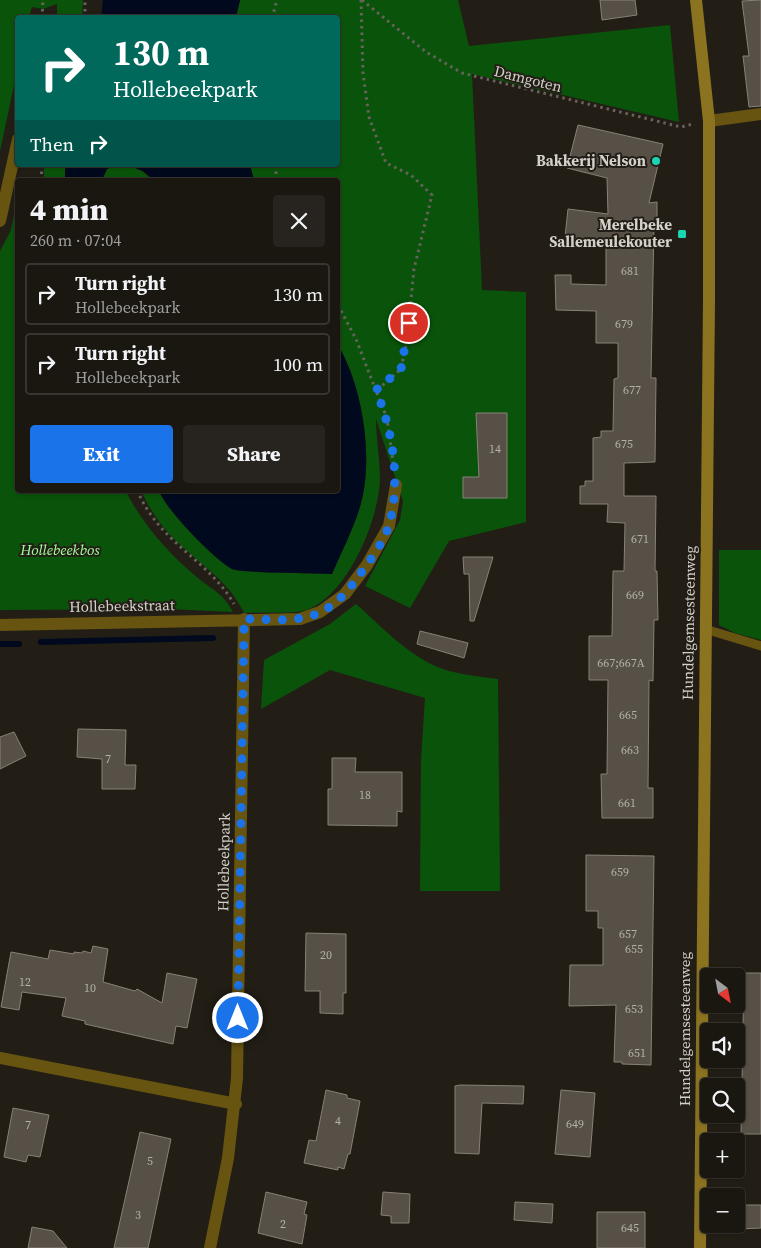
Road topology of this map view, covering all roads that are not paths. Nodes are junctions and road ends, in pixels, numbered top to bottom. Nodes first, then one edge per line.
1 (696, 0) edge
2 (761, 114) edge
3 (709, 121) junction
4 (15, 153) edge
5 (0, 221) edge
6 (396, 484) road end
7 (244, 619) junction
8 (0, 625) edge
9 (705, 629) junction
10 (761, 646) edge
11 (0, 1058) edge
12 (236, 1104) junction
13 (210, 1248) edge
14 (700, 1248) edge

1 - 3 main road, Hundelgemsesteenweg
2 - 3 street
3 - 9 main road, Hundelgemsesteenweg
4 - 5 street
6 - 7 street
7 - 8 street, Hollebeekstraat
7 - 12 street, Hollebeekpark
9 - 10 lane
9 - 14 main road, Hundelgemsesteenweg
11 - 12 street
12 - 13 street, Hollebeekpark

